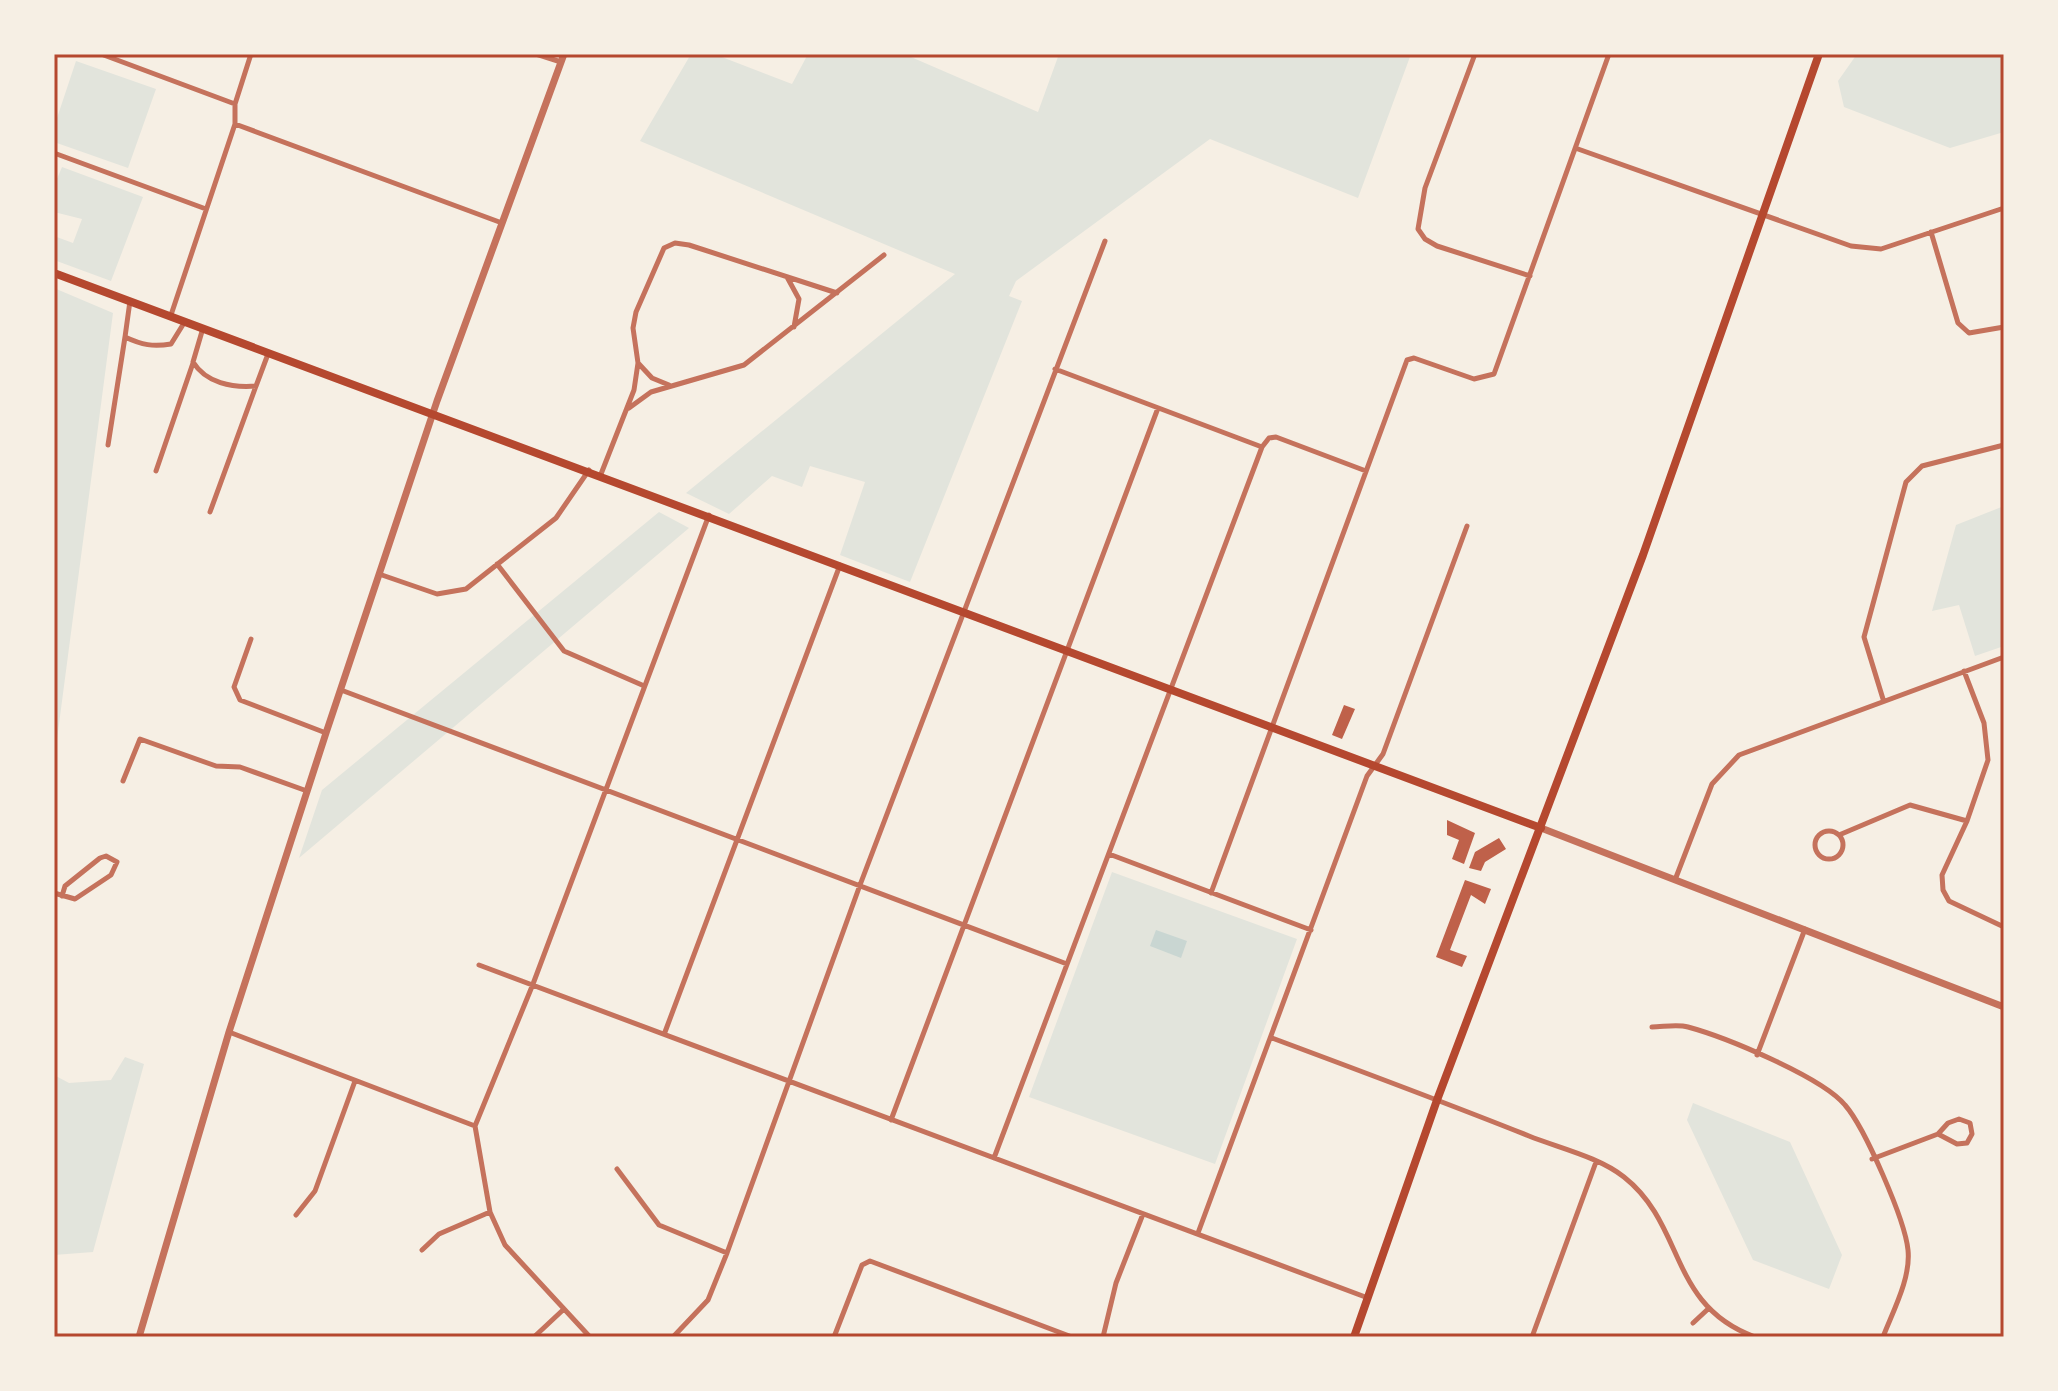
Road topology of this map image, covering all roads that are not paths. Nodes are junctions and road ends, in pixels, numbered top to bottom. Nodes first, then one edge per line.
1 (101, 54) edge
2 (251, 54) edge
3 (536, 54) edge
4 (1475, 54) edge
5 (1609, 54) edge
6 (1819, 54) edge
7 (562, 58) edge
8 (235, 104) junction
9 (235, 124) junction
10 (1578, 149) junction
11 (54, 153) edge
12 (2004, 208) edge
13 (206, 209) junction
14 (1760, 212) junction
15 (503, 223) junction
16 (1931, 232) junction
17 (1105, 241) dead end
18 (884, 255) dead end
19 (54, 273) edge
20 (786, 276) junction
21 (1530, 276) junction
22 (837, 293) junction
23 (130, 300) junction
24 (171, 315) junction
25 (186, 320) junction
26 (204, 327) junction
27 (794, 327) junction
28 (2004, 327) edge
29 (125, 337) junction
30 (269, 351) junction
31 (193, 362) junction
32 (638, 363) junction
33 (1055, 369) junction
34 (256, 386) junction
35 (672, 386) junction
36 (1158, 408) junction
37 (629, 409) junction
38 (433, 412) junction
39 (108, 445) dead end
40 (2004, 445) edge
41 (1262, 447) junction
42 (589, 470) junction
43 (156, 471) dead end
44 (1366, 471) junction
45 (601, 474) junction
46 (210, 512) dead end
47 (709, 515) junction
48 (1467, 526) dead end
49 (497, 564) junction
50 (840, 565) junction
51 (379, 574) junction
52 (963, 611) junction
53 (251, 639) dead end
54 (1067, 651) junction
55 (2004, 657) edge
56 (1964, 671) junction
57 (642, 685) junction
58 (341, 690) junction
59 (1169, 690) junction
60 (1883, 699) junction
61 (1273, 729) junction
62 (326, 733) junction
63 (1374, 767) junction
64 (123, 781) dead end
65 (604, 790) junction
66 (307, 791) junction
67 (1967, 821) junction
68 (1541, 828) junction
69 (1839, 835) junction
70 (737, 840) junction
71 (1109, 854) junction
72 (1675, 880) junction
73 (860, 885) junction
74 (54, 893) edge
75 (1211, 893) junction
76 (62, 896) junction
77 (964, 926) junction
78 (2004, 927) edge
79 (1806, 929) junction
80 (1311, 930) junction
81 (1067, 964) junction
82 (479, 965) dead end
83 (533, 984) junction
84 (2004, 1007) edge
85 (1652, 1027) dead end
86 (229, 1032) junction
87 (665, 1032) junction
88 (1272, 1038) junction
89 (1757, 1055) junction
90 (788, 1080) junction
91 (355, 1081) junction
92 (1437, 1100) junction
93 (891, 1120) junction
94 (475, 1126) junction
95 (1938, 1134) junction
96 (994, 1158) junction
97 (1872, 1159) junction
98 (1596, 1162) junction
99 (617, 1169) dead end
100 (490, 1212) junction
101 (1143, 1214) junction
102 (296, 1215) dead end
103 (1198, 1233) junction
104 (422, 1250) dead end
105 (727, 1253) junction
106 (1368, 1298) junction
107 (564, 1309) junction
108 (1708, 1309) junction
109 (1693, 1323) dead end
110 (139, 1337) edge
111 (534, 1337) edge
112 (590, 1337) edge
113 (673, 1337) edge
114 (834, 1337) edge
115 (1072, 1337) edge
116 (1103, 1337) edge
117 (1354, 1337) edge
118 (1532, 1337) edge
119 (1755, 1337) edge
120 (1883, 1337) edge

1 - 8 street
2 - 8 street
3 - 7 street
4 - 21 street
5 - 10 street
6 - 14 main road
7 - 15 street
8 - 9 street
9 - 13 street
9 - 15 street
10 - 14 street
10 - 21 street
11 - 13 street
12 - 16 street
13 - 24 street
14 - 16 street
14 - 68 main road
15 - 38 street
16 - 28 street
17 - 33 street
18 - 22 street
19 - 23 main road
20 - 22 street
20 - 27 street
20 - 32 street
21 - 44 street
22 - 27 street
23 - 24 main road
23 - 29 street
24 - 25 main road
25 - 26 main road
25 - 29 street
26 - 30 main road
26 - 31 street
27 - 35 street
29 - 39 street
30 - 34 street
30 - 38 main road
31 - 34 street
31 - 43 street
32 - 35 street
32 - 37 street
33 - 36 street
33 - 52 street
34 - 46 street
35 - 37 street
36 - 41 street
36 - 54 street
37 - 45 street
38 - 42 main road
38 - 51 street
40 - 60 street
41 - 44 street
41 - 59 street
42 - 45 main road
42 - 49 street
44 - 61 street
45 - 47 main road
47 - 50 main road
47 - 57 street
48 - 63 street
49 - 51 street
49 - 57 street
50 - 52 main road
50 - 70 street
51 - 58 street
52 - 54 main road
52 - 73 street
53 - 62 street
54 - 59 main road
54 - 77 street
55 - 56 street
56 - 60 street
56 - 67 street
57 - 65 street
58 - 62 street
58 - 65 street
59 - 61 main road
59 - 71 street
60 - 72 street
61 - 63 main road
61 - 75 street
62 - 66 street
63 - 68 main road
63 - 80 street
64 - 66 street
65 - 70 street
65 - 83 street
66 - 86 street
67 - 69 street
67 - 78 street
68 - 72 street
68 - 92 main road
69 - 69 street
70 - 73 street
70 - 87 street
71 - 75 street
71 - 81 street
72 - 79 street
73 - 77 street
73 - 90 street
74 - 76 street
75 - 80 street
76 - 76 street
77 - 81 street
77 - 93 street
79 - 84 street
79 - 89 street
80 - 88 street
81 - 96 street
82 - 83 street
83 - 87 street
83 - 94 street
85 - 89 street
86 - 91 street
86 - 110 street
87 - 90 street
88 - 92 street
88 - 103 street
89 - 97 street
90 - 93 street
90 - 105 street
91 - 94 street
91 - 102 street
92 - 98 street
92 - 106 main road
93 - 96 street
94 - 100 street
95 - 95 street
95 - 97 street
96 - 101 street
97 - 120 street
98 - 108 street
98 - 118 street
99 - 105 street
100 - 104 street
100 - 107 street
101 - 103 street
101 - 116 street
103 - 106 street
105 - 113 street
106 - 117 main road
107 - 111 street
107 - 112 street
108 - 109 street
108 - 119 street
114 - 115 street

